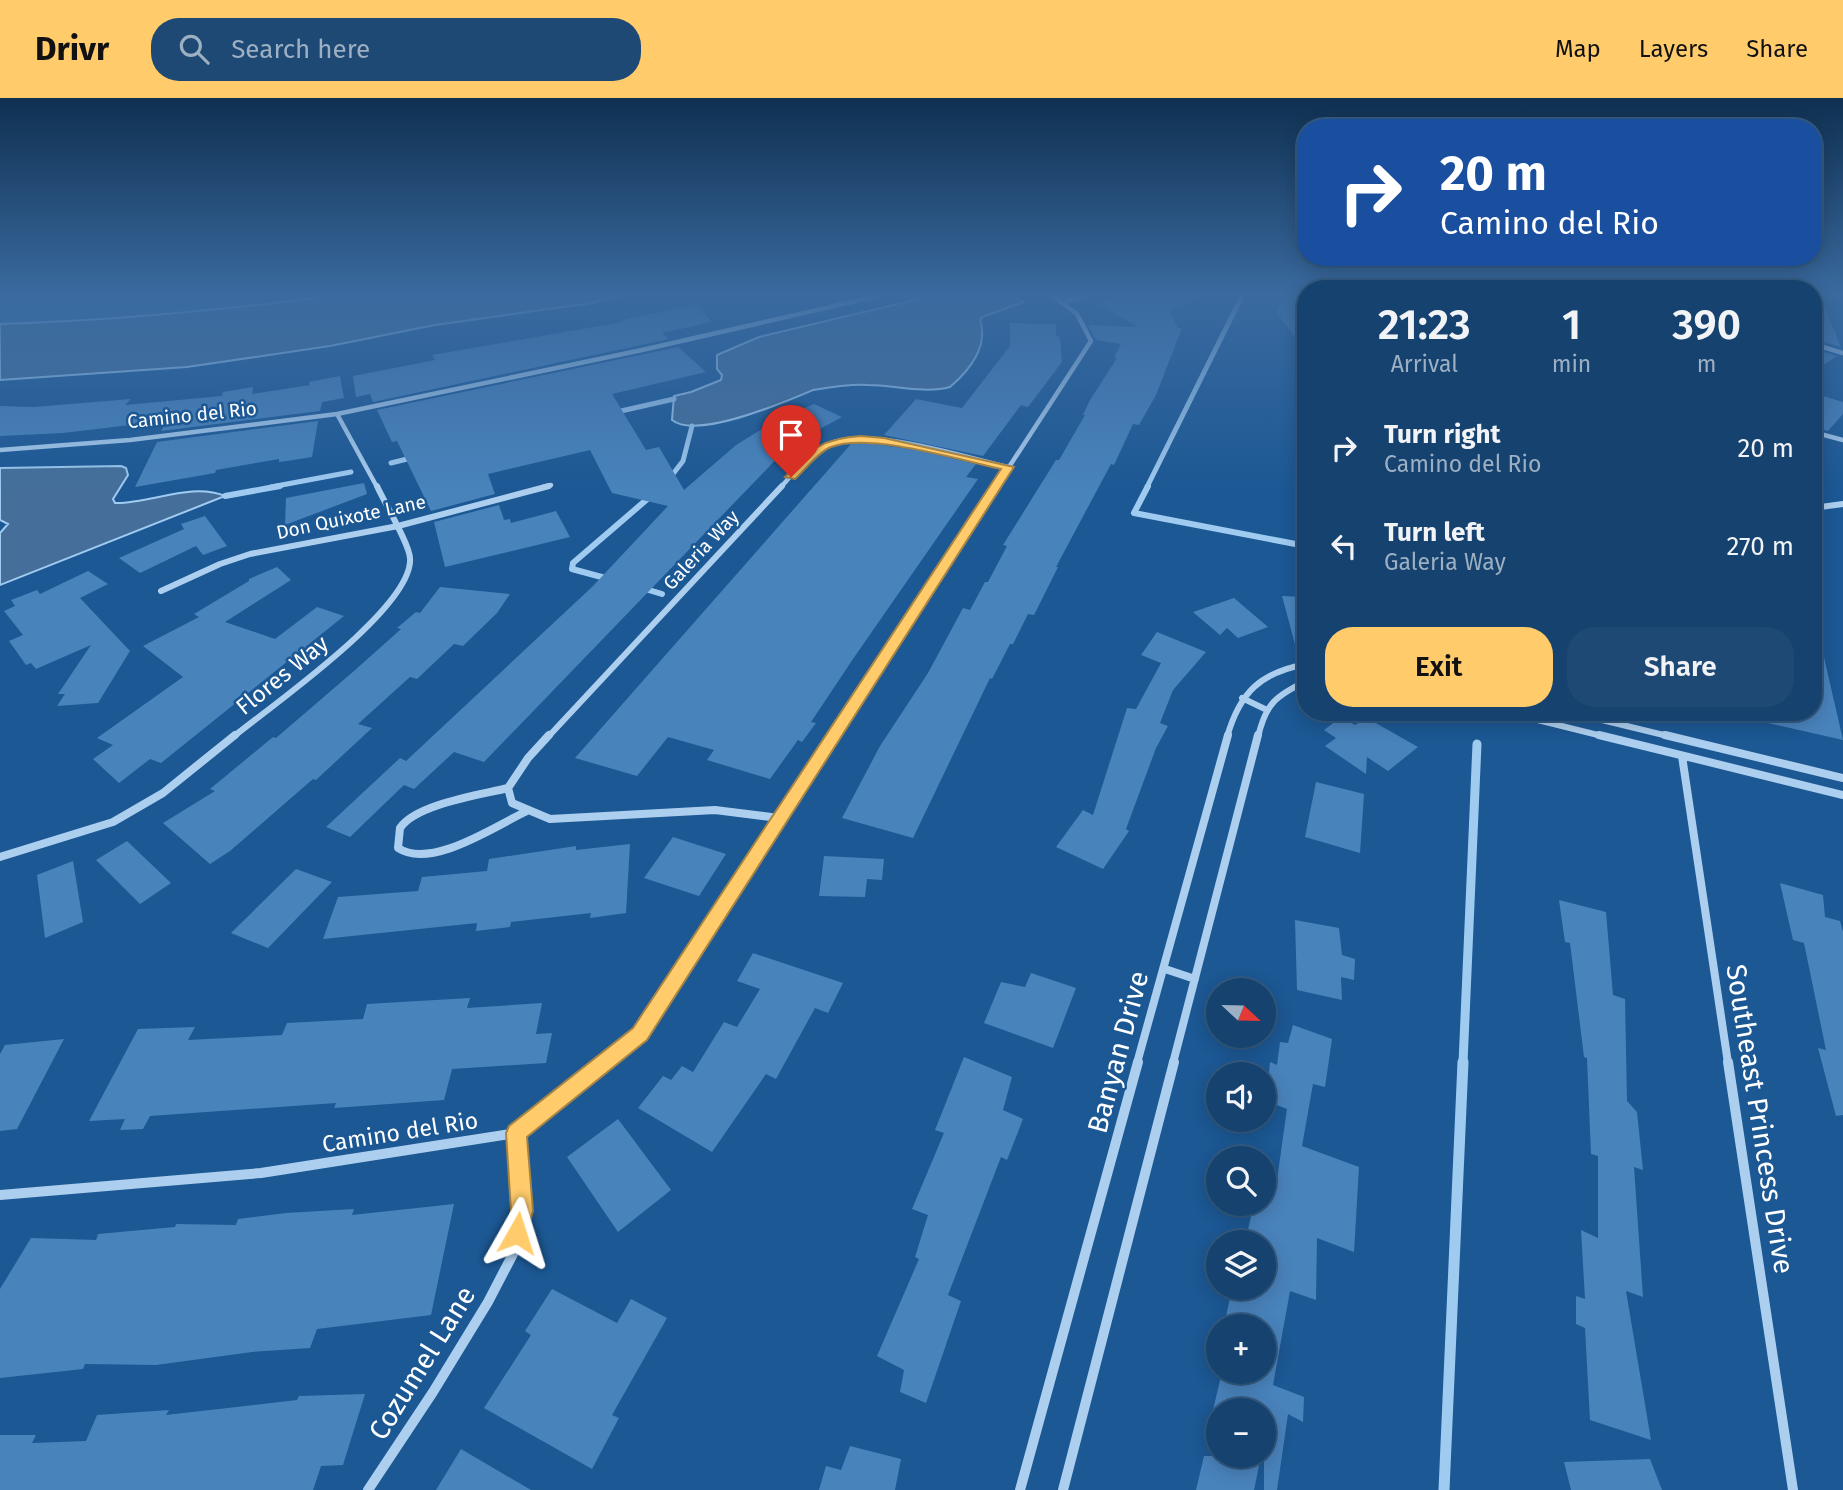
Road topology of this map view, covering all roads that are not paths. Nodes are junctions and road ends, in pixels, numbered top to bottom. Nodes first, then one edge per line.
1 (590, 361) edge
2 (1078, 361) edge
3 (337, 414) junction
4 (1822, 434) edge
5 (1843, 440) edge
6 (0, 450) edge
7 (1008, 467) junction
8 (551, 485) dead end
9 (1843, 504) edge
10 (1822, 507) edge
11 (398, 526) junction
12 (162, 591) dead end
13 (1297, 667) edge
14 (1297, 686) edge
15 (1242, 698) junction
16 (1267, 710) junction
17 (1540, 721) edge
18 (1606, 721) edge
19 (1682, 756) junction
20 (1843, 778) edge
21 (508, 788) junction
22 (1843, 795) edge
23 (527, 811) junction
24 (779, 818) junction
25 (0, 857) edge
26 (1165, 969) junction
27 (1195, 979) junction
28 (516, 1133) junction
29 (0, 1195) edge
30 (368, 1490) edge
31 (1020, 1490) edge
32 (1063, 1490) edge
33 (1793, 1490) edge

1 - 3 street, Camino del Rio
2 - 7 street, Camino del Rio
3 - 6 street, Camino del Rio
3 - 11 street, Flores Way
4 - 5 street
7 - 21 street, Galeria Way
7 - 24 street, Camino del Rio
8 - 11 street, Don Quixote Lane
9 - 10 street
11 - 12 street, Don Quixote Lane
11 - 25 street, Flores Way
13 - 15 street, Banyan Drive
14 - 16 street
15 - 16 street
15 - 26 street, Banyan Drive
16 - 27 street
17 - 19 street
18 - 20 street
19 - 22 street
19 - 33 street, Southeast Princess Drive
21 - 23 street
21 - 23 street
23 - 24 street
24 - 28 street, Camino del Rio
26 - 27 street
26 - 31 street, Banyan Drive
27 - 32 street
28 - 29 street, Camino del Rio
28 - 30 street, Cozumel Lane

